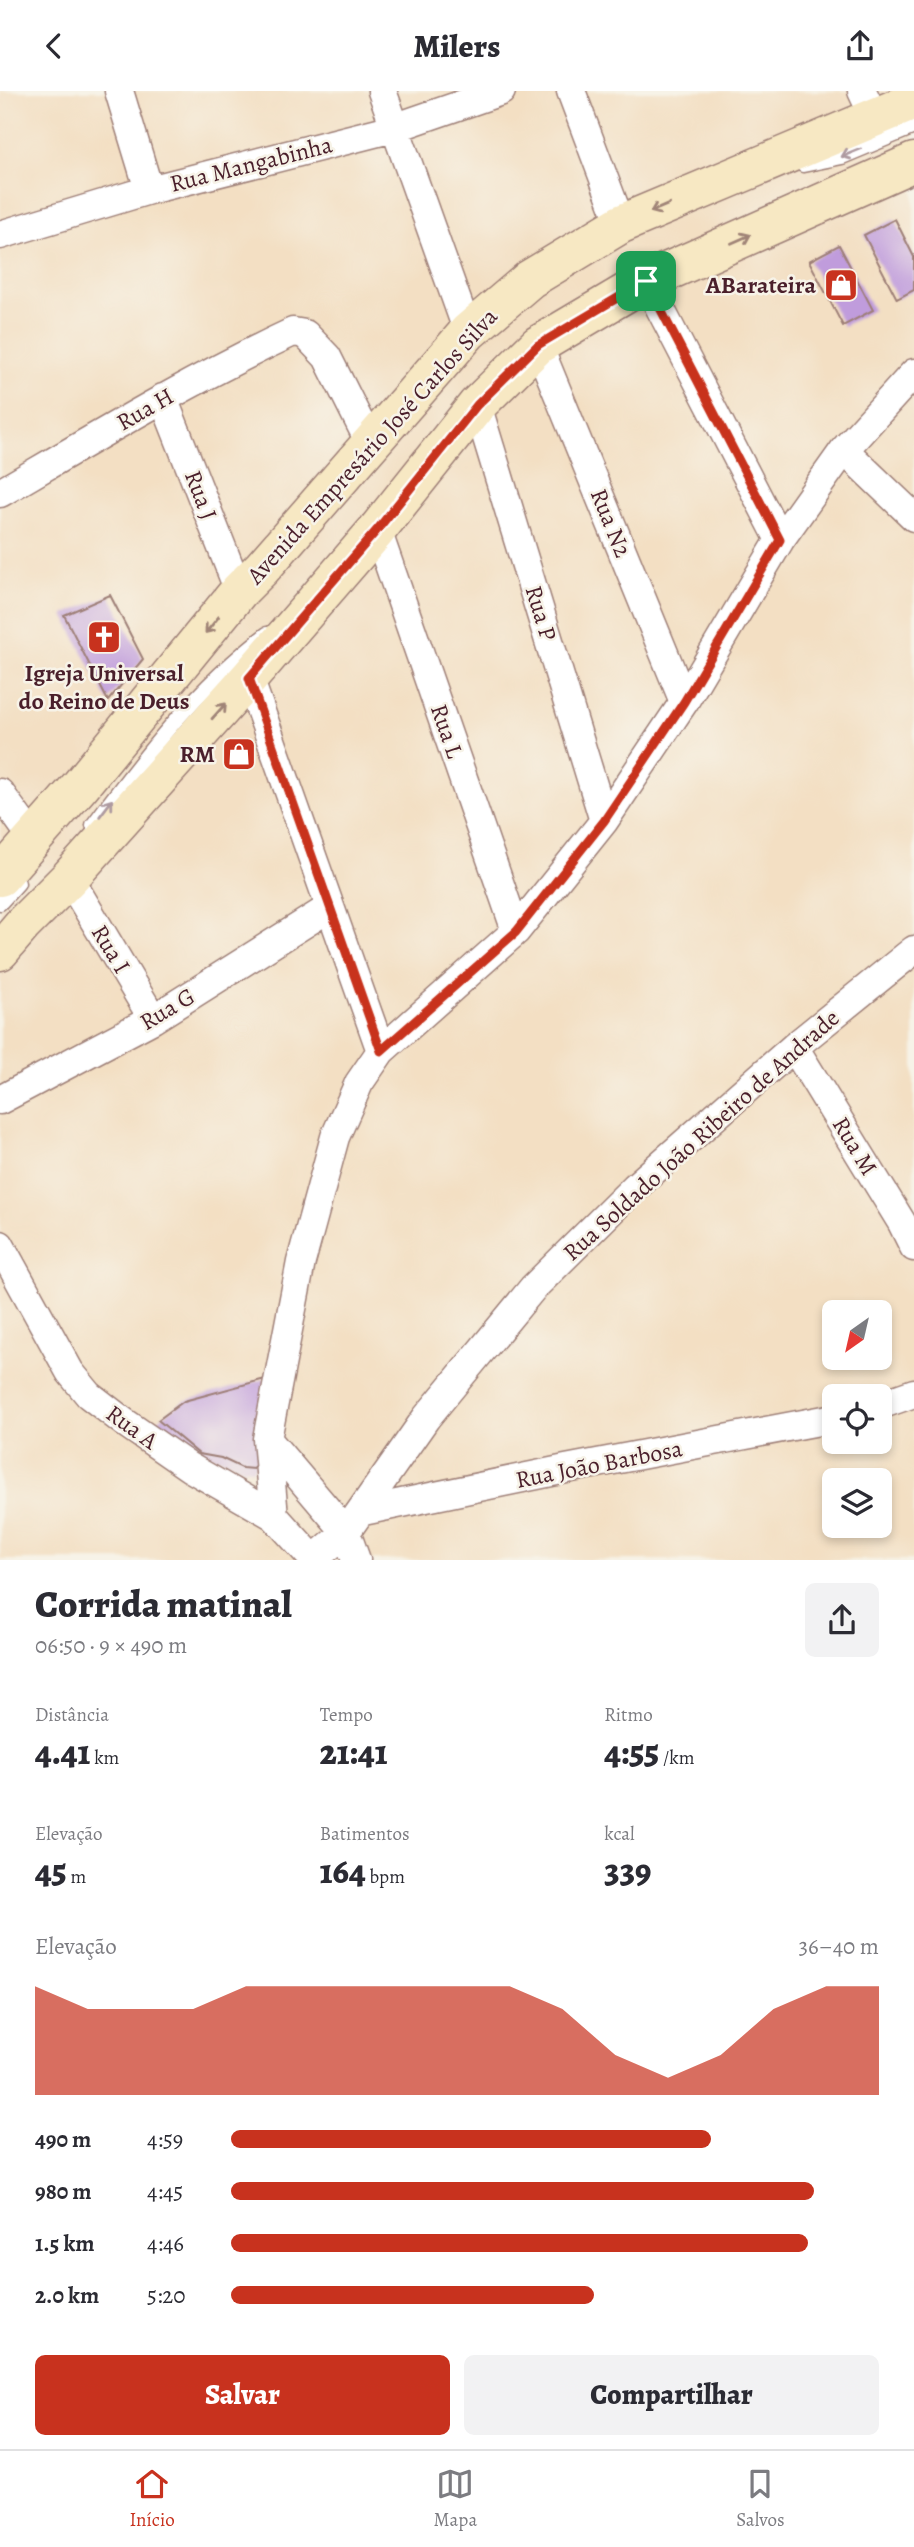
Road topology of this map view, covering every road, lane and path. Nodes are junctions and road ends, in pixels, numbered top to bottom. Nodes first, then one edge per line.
1 (119, 91) edge
2 (382, 91) edge
3 (501, 91) edge
4 (571, 91) edge
5 (914, 101) edge
6 (868, 105) edge
7 (914, 127) edge
8 (394, 128) junction
9 (911, 171) edge
10 (723, 181) junction
11 (149, 190) junction
12 (621, 224) junction
13 (0, 235) edge
14 (646, 281) junction
15 (468, 332) junction
16 (538, 345) junction
17 (914, 373) edge
18 (163, 398) junction
19 (477, 405) junction
20 (370, 445) junction
21 (845, 450) junction
22 (0, 493) edge
23 (914, 517) edge
24 (377, 530) junction
25 (780, 540) junction
26 (239, 591) junction
27 (323, 592) junction
28 (249, 678) junction
29 (152, 699) junction
30 (684, 702) junction
31 (116, 766) dead end
32 (0, 793) edge
33 (604, 821) junction
34 (76, 855) junction
35 (20, 863) edge
36 (329, 908) junction
37 (8, 926) edge
38 (516, 932) junction
39 (914, 950) edge
40 (153, 1019) junction
41 (794, 1047) junction
42 (381, 1051) junction
43 (0, 1100) edge
44 (0, 1245) edge
45 (914, 1247) edge
46 (914, 1393) edge
47 (892, 1401) edge
48 (822, 1420) edge
49 (267, 1439) junction
50 (274, 1516) junction
51 (354, 1522) junction
52 (314, 1560) edge
53 (356, 1560) edge

1 - 11 street
2 - 8 street
3 - 8 street, Rua Mangabinha
4 - 12 street
5 - 6 main road, Avenida Empresário José Carlos Silva
6 - 10 main road, Avenida Empresário José Carlos Silva
7 -> 10 lane
8 - 11 street, Rua Mangabinha
8 - 15 street
14 -> 9 main road, Avenida Empresário José Carlos Silva
10 -> 12 main road, Avenida Empresário José Carlos Silva
11 - 13 street, Rua Mangabinha
12 - 15 main road, Avenida Empresário José Carlos Silva
14 - 16 main road, Avenida Empresário José Carlos Silva
14 - 25 street
15 - 20 main road, Avenida Empresário José Carlos Silva
16 - 19 main road, Avenida Empresário José Carlos Silva
16 - 30 street, Rua N2
17 - 21 street
18 - 20 street, Rua H
18 - 22 street, Rua H
18 - 26 street, Rua J
19 - 24 main road, Avenida Empresário José Carlos Silva
19 - 33 street, Rua P
20 - 26 main road, Avenida Empresário José Carlos Silva
21 - 23 street
21 - 25 street
24 - 27 main road, Avenida Empresário José Carlos Silva
24 - 38 street, Rua L
25 - 30 street
26 -> 29 main road, Avenida Empresário José Carlos Silva
27 - 28 main road, Avenida Empresário José Carlos Silva
34 -> 27 lane
34 -> 28 main road, Avenida Empresário José Carlos Silva
28 - 36 street
29 - 31 lane
29 - 35 main road, Avenida Empresário José Carlos Silva
30 - 33 street
32 - 35 street
33 - 38 street
34 - 37 main road, Avenida Empresário José Carlos Silva
34 - 40 street, Rua I
35 - 37 lane
36 - 40 street, Rua G
36 - 42 street
38 - 42 street
39 - 41 street, Rua Soldado João Ribeiro de Andrade
40 - 43 street, Rua G
41 - 45 street, Rua M
41 - 51 street, Rua Soldado João Ribeiro de Andrade
42 - 49 street
44 - 50 street, Rua A
46 - 47 street
48 - 51 street, Rua João Barbosa
49 - 50 street
49 - 51 street
50 - 52 street, Rua A
51 - 52 street
51 - 53 street

